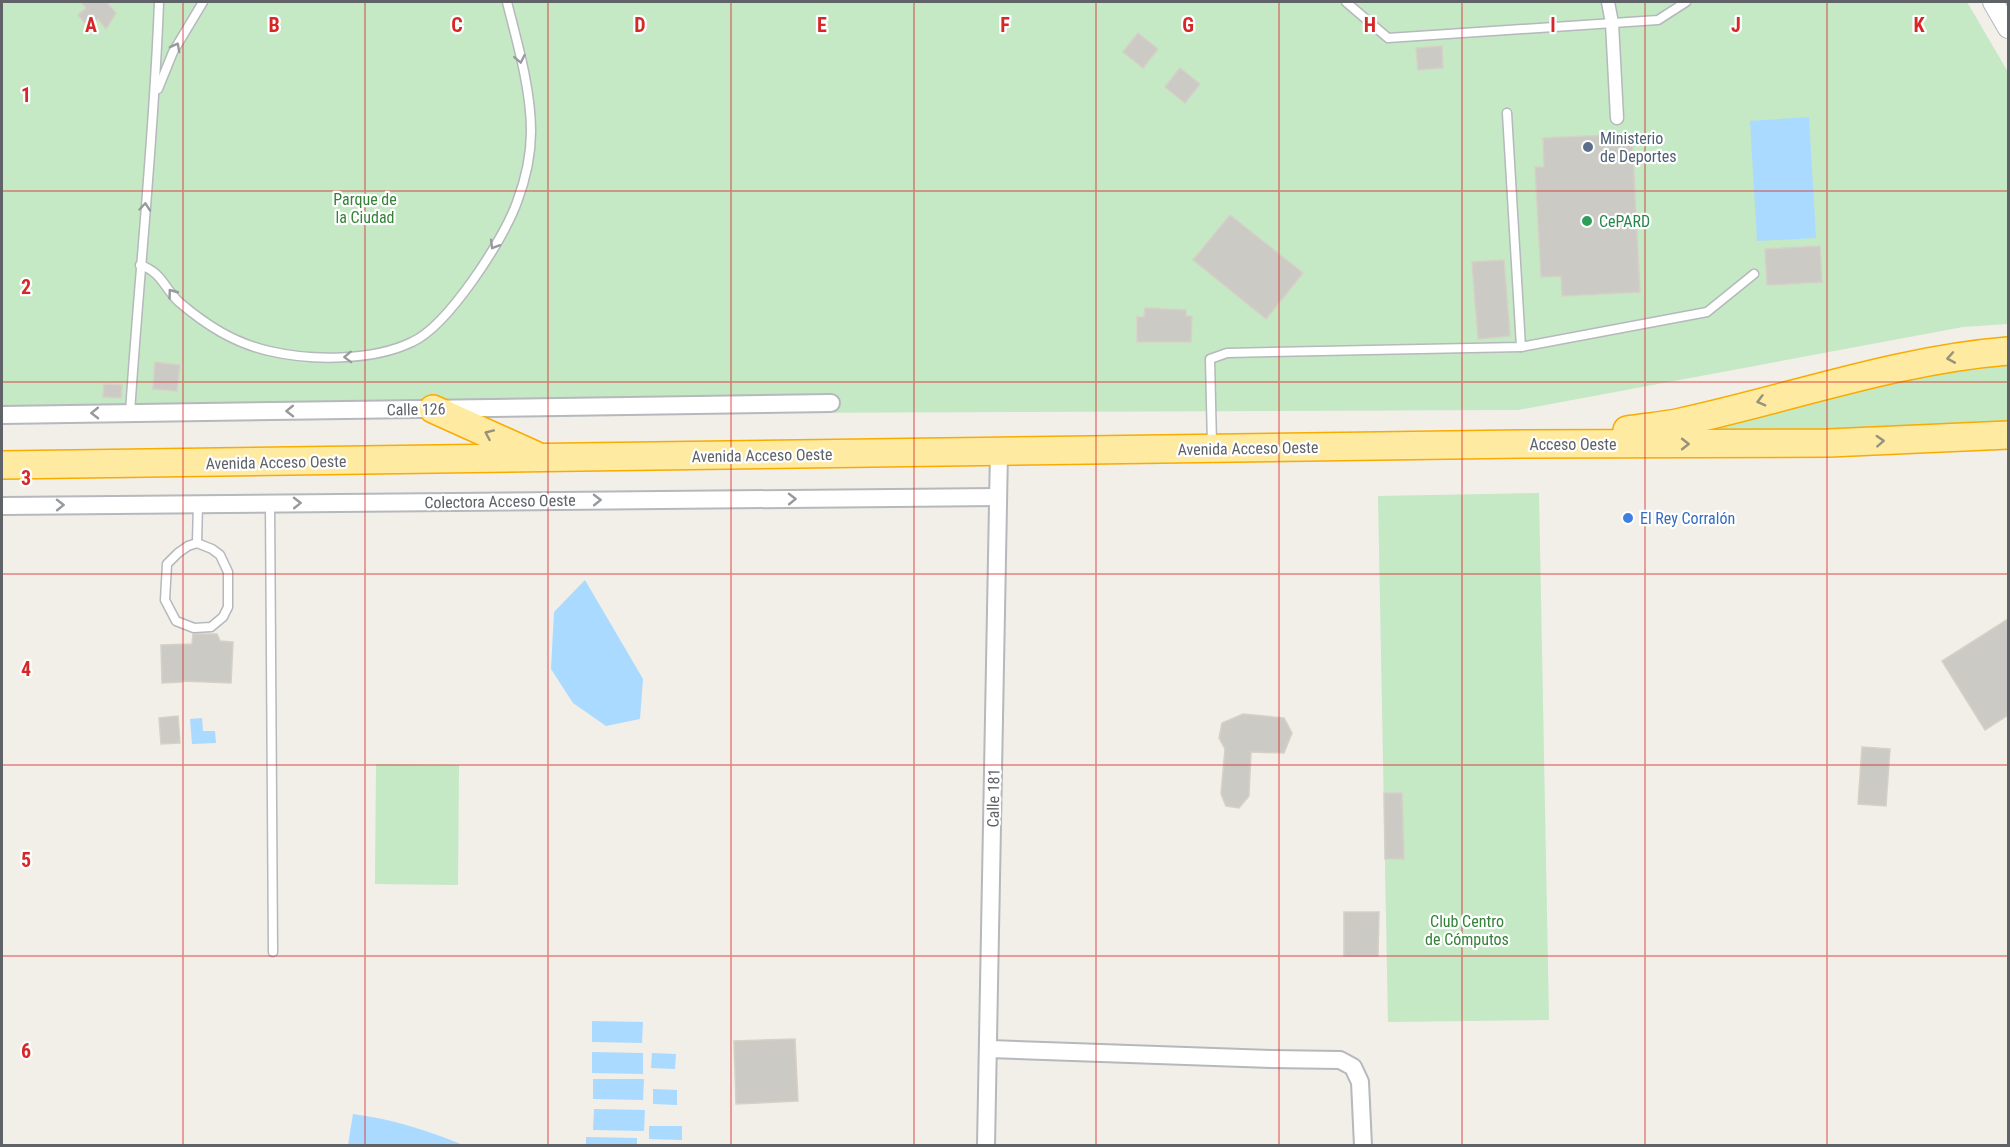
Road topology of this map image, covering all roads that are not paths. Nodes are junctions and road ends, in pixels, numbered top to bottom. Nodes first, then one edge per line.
1 (159, 2) edge
2 (203, 2) edge
3 (507, 2) edge
4 (1346, 2) edge
5 (1608, 2) edge
6 (1686, 2) edge
7 (1993, 2) edge
8 (1612, 23) junction
9 (2008, 28) edge
10 (155, 95) junction
11 (1507, 113) dead end
12 (1617, 118) dead end
13 (140, 265) junction
14 (1754, 274) dead end
15 (1521, 347) junction
16 (2008, 351) edge
17 (831, 403) dead end
18 (433, 409) junction
19 (130, 412) junction
20 (2, 415) edge
21 (2008, 435) edge
22 (1522, 444) junction
23 (1212, 448) junction
24 (999, 451) junction
25 (542, 458) junction
26 (2, 465) edge
27 (998, 497) junction
28 (270, 503) junction
29 (198, 504) junction
30 (2, 506) edge
31 (197, 543) junction
32 (273, 952) dead end
33 (989, 1049) junction
34 (986, 1146) edge
35 (1363, 1146) edge

1 - 10 lane
10 -> 2 lane
3 -> 13 lane
4 - 8 lane
5 - 8 street
6 - 8 lane
7 - 9 street
8 - 12 street
13 -> 10 lane
11 - 15 lane
13 - 19 lane
14 - 15 lane
15 - 23 lane
16 -> 22 highway, Acceso Oeste
17 - 18 street, Calle 126
18 -> 19 street, Calle 126
25 -> 18 highway
19 -> 20 street, Calle 126
22 -> 21 highway, Acceso Oeste
22 - 23 highway, Avenida Acceso Oeste
23 - 24 highway, Avenida Acceso Oeste
24 - 25 highway, Avenida Acceso Oeste
24 - 27 street, Calle 181
25 - 26 highway, Avenida Acceso Oeste
28 -> 27 street, Colectora Acceso Oeste
27 - 33 street, Calle 181
28 - 29 street, Colectora Acceso Oeste
28 - 32 lane
30 -> 29 street, Colectora Acceso Oeste
29 - 31 lane
31 - 31 lane
33 - 34 street, Calle 181
33 - 35 street

